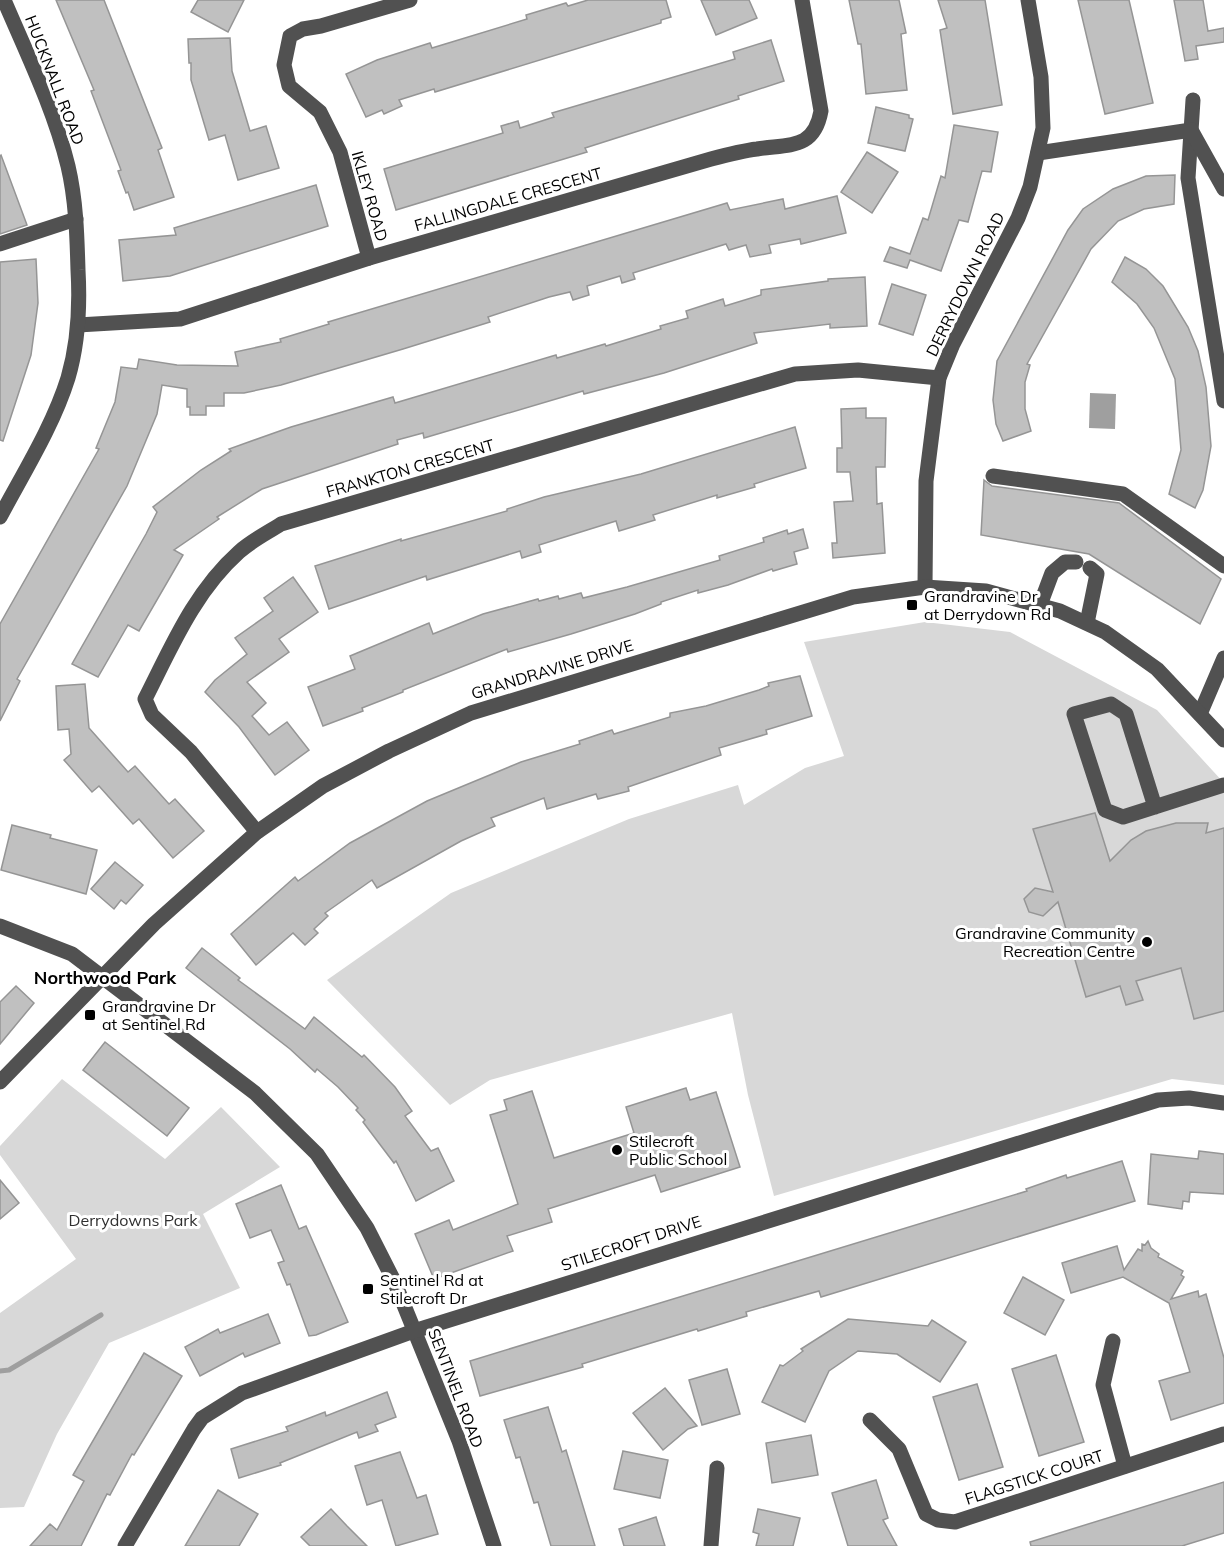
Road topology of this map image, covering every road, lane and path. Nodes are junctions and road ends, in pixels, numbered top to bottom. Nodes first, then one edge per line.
1 (4, 0) edge
2 (410, 0) edge
3 (802, 0) edge
4 (1028, 0) edge
5 (1193, 100) dead end
6 (1191, 130) junction
7 (1038, 153) junction
8 (1224, 189) edge
9 (76, 219) junction
10 (0, 244) edge
11 (369, 258) junction
12 (78, 325) junction
13 (939, 378) junction
14 (1224, 400) edge
15 (993, 476) dead end
16 (0, 517) edge
17 (1224, 566) edge
18 (925, 586) junction
19 (1040, 604) junction
20 (1087, 623) junction
21 (1224, 658) edge
22 (1200, 714) junction
23 (1224, 740) edge
24 (1224, 785) edge
25 (1155, 807) junction
26 (257, 832) junction
27 (0, 926) edge
28 (104, 977) junction
29 (0, 1082) edge
30 (1224, 1103) edge
31 (414, 1330) junction
32 (1113, 1341) dead end
33 (870, 1420) dead end
34 (1224, 1434) edge
35 (1125, 1466) junction
36 (717, 1468) dead end
37 (125, 1546) edge
38 (494, 1546) edge
39 (711, 1546) edge

1 - 9 street, HUCKNALL ROAD
2 - 11 street, IKLEY ROAD
3 - 11 street, FALLINGDALE CRESCENT
4 - 7 street, DERRYDOWN ROAD
5 - 6 street
6 - 7 street
6 - 8 street
6 - 14 street
7 - 13 street, DERRYDOWN ROAD
9 - 10 street
9 - 12 street, HUCKNALL ROAD
11 - 12 street, FALLINGDALE CRESCENT
12 - 16 street, HUCKNALL ROAD
13 - 18 street, DERRYDOWN ROAD
13 - 26 street, FRANKTON CRESCENT
15 - 17 street
18 - 19 street, GRANDRAVINE DRIVE
18 - 26 street, GRANDRAVINE DRIVE
19 - 20 street, GRANDRAVINE DRIVE
19 - 20 street
20 - 22 street, GRANDRAVINE DRIVE
21 - 22 street
22 - 23 street, GRANDRAVINE DRIVE
24 - 25 street
25 - 25 street
26 - 28 street, GRANDRAVINE DRIVE
27 - 28 street, SENTINEL ROAD
28 - 29 street, GRANDRAVINE DRIVE
28 - 31 street, SENTINEL ROAD
30 - 31 street, STILECROFT DRIVE
31 - 37 street, STILECROFT DRIVE
31 - 38 street, SENTINEL ROAD
32 - 35 street
33 - 35 street, FLAGSTICK COURT
34 - 35 street, FLAGSTICK COURT
36 - 39 street

